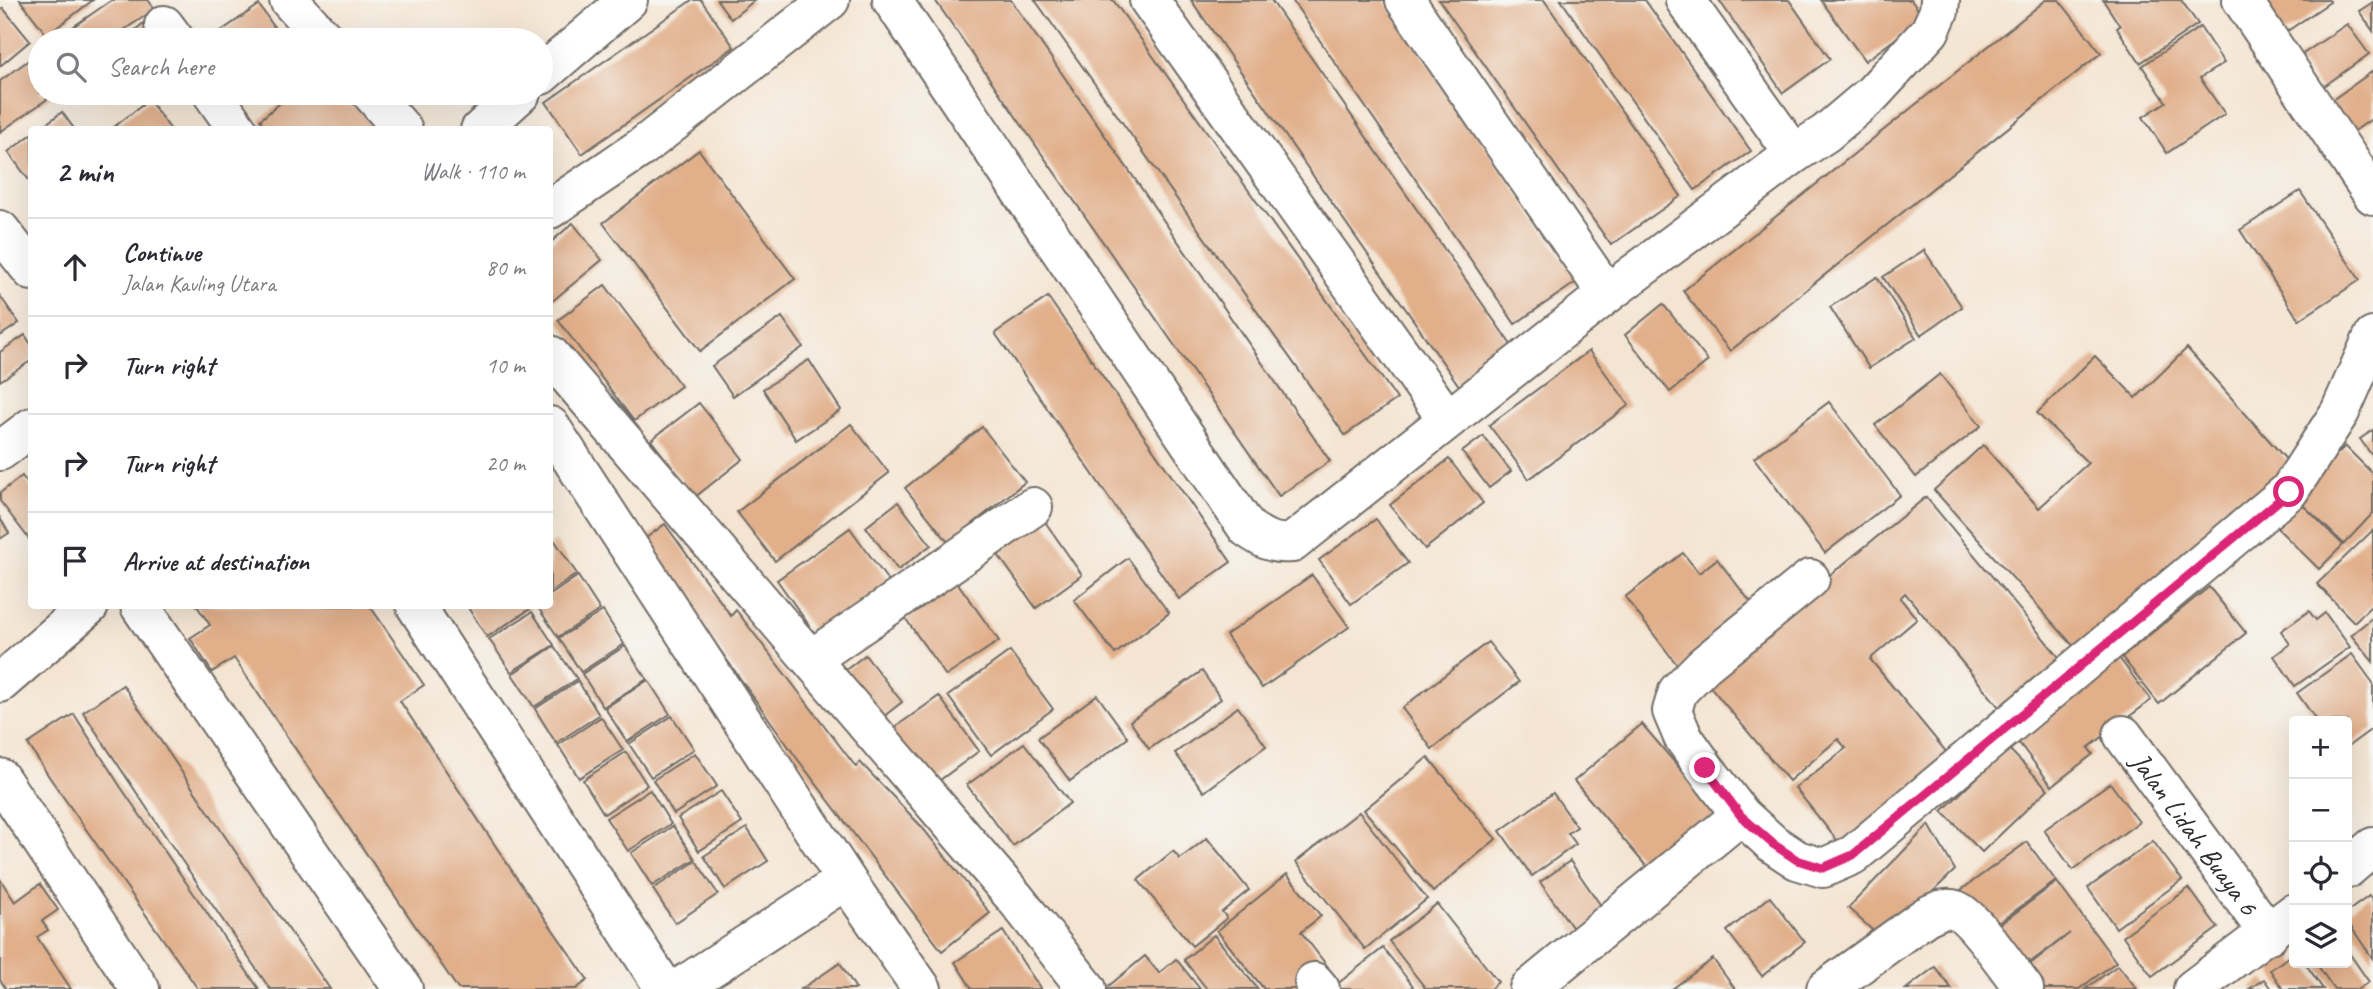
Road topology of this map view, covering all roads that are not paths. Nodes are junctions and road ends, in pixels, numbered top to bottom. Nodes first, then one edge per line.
1 (289, 0) edge
2 (628, 0) edge
3 (831, 0) edge
4 (892, 0) edge
5 (1149, 0) edge
6 (1405, 0) edge
7 (1685, 0) edge
8 (1940, 0) edge
9 (2242, 0) edge
10 (314, 28) edge
11 (553, 65) edge
12 (220, 105) edge
13 (381, 105) edge
14 (508, 105) edge
15 (235, 126) edge
16 (400, 126) edge
17 (484, 126) edge
18 (1794, 154) junction
19 (2373, 195) edge
20 (553, 207) edge
21 (0, 230) edge
22 (28, 266) edge
23 (1607, 294) junction
24 (2373, 337) edge
25 (553, 358) edge
26 (1447, 419) junction
27 (28, 430) edge
28 (553, 431) edge
29 (0, 451) edge
30 (1033, 507) dead end
31 (1810, 579) dead end
32 (86, 609) edge
33 (142, 609) edge
34 (418, 609) edge
35 (811, 659) junction
36 (0, 683) edge
37 (2123, 734) dead end
38 (0, 778) edge
39 (1741, 816) junction
40 (2373, 848) edge
41 (2352, 865) edge
42 (846, 880) junction
43 (2282, 923) edge
44 (140, 989) edge
45 (403, 989) edge
46 (665, 989) edge
47 (678, 989) edge
48 (922, 989) edge
49 (1087, 989) edge
50 (1529, 989) edge
51 (1826, 989) edge
52 (2024, 989) edge
53 (2193, 989) edge

1 - 10 street
2 - 11 street
3 - 20 street
4 - 26 street
5 - 26 street
6 - 23 street
7 - 18 street
8 - 18 street
9 - 19 street
12 - 15 street
13 - 16 street
14 - 17 street
18 - 23 street
21 - 22 street
23 - 26 street
24 - 39 street
25 - 35 street
27 - 29 street
28 - 42 street
30 - 35 street
31 - 39 street
32 - 36 street
33 - 45 street
34 - 46 street
35 - 49 street
37 - 43 street, Jalan Lidah Buaya 6
38 - 44 street
39 - 50 street
40 - 41 street
42 - 47 street
42 - 48 street
43 - 53 street
51 - 52 street

